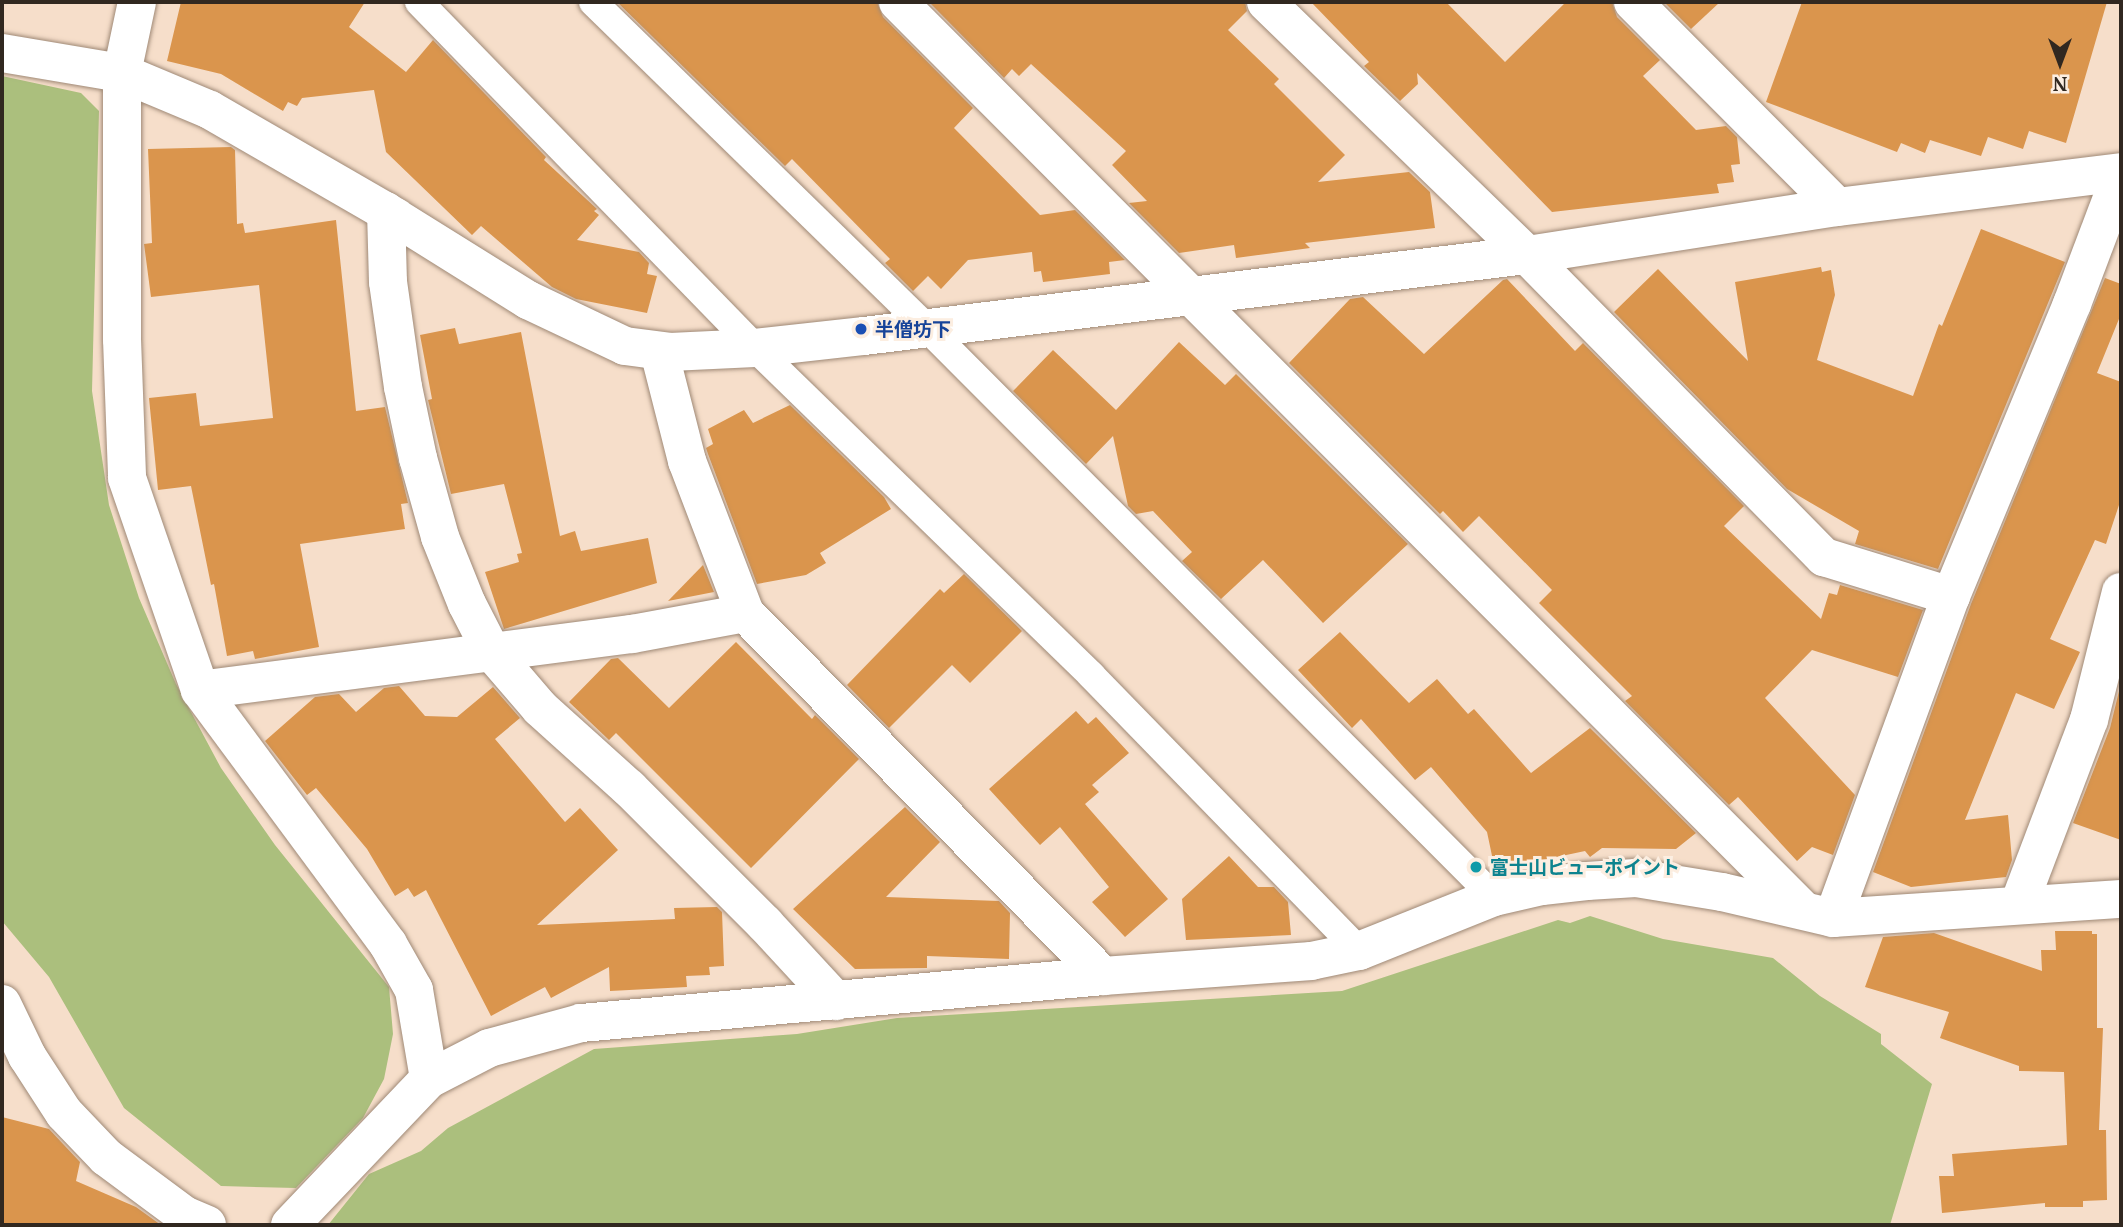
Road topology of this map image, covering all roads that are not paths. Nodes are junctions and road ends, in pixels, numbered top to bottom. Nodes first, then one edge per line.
1 (137, 2) edge
2 (419, 2) edge
3 (593, 2) edge
4 (898, 2) edge
5 (1266, 2) edge
6 (1633, 2) edge
7 (2, 53) edge
8 (122, 73) junction
9 (2121, 173) edge
10 (1837, 208) junction
11 (386, 211) junction
12 (1527, 255) junction
13 (1191, 296) junction
14 (927, 328) junction
15 (755, 348) junction
16 (659, 351) junction
17 (2121, 592) edge
18 (1951, 596) junction
19 (746, 613) junction
20 (491, 651) junction
21 (200, 690) junction
22 (1494, 897) junction
23 (2121, 899) edge
24 (2018, 904) junction
25 (1820, 916) junction
26 (1359, 951) junction
27 (1103, 976) junction
28 (836, 1001) junction
29 (2, 1004) edge
30 (429, 1079) junction
31 (207, 1225) edge
32 (290, 1225) edge

1 - 8 street
2 - 15 lane
3 - 14 lane
4 - 13 street
5 - 12 street
6 - 10 street
7 - 8 street
8 - 11 street
8 - 21 street
9 - 10 street
9 - 18 street
10 - 12 street
11 - 16 street
11 - 20 street
12 - 13 street
12 - 18 street
13 - 14 street
13 - 25 street
14 - 15 street
14 - 22 lane
15 - 16 street
15 - 26 lane
16 - 19 street
17 - 24 street
18 - 25 street
19 - 20 street
19 - 27 street
20 - 21 street
20 - 28 street
21 - 30 street
22 - 25 street
22 - 26 street
23 - 24 street
24 - 25 street
26 - 27 street
27 - 28 street
28 - 30 street
29 - 31 street
30 - 32 street

